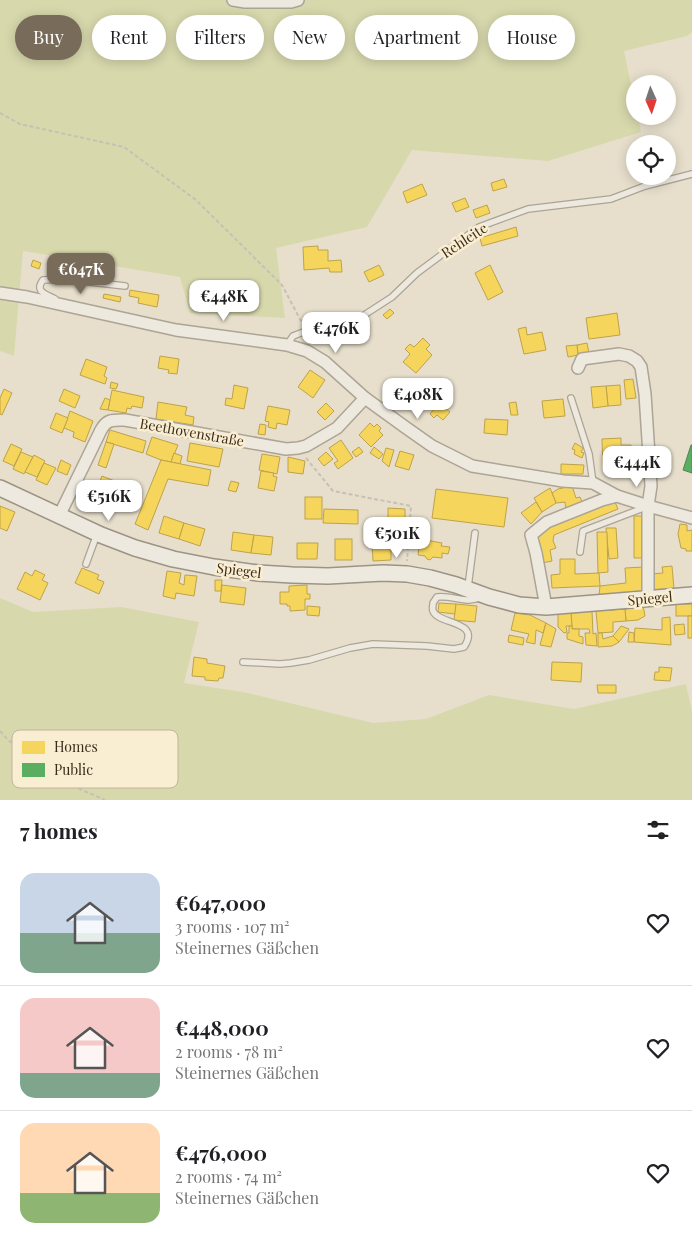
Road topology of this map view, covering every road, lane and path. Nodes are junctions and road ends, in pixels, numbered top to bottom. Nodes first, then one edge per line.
1 (233, 0) edge
2 (298, 0) edge
3 (0, 113) edge
4 (692, 174) edge
5 (125, 286) dead end
6 (0, 292) edge
7 (62, 305) junction
8 (306, 331) junction
9 (287, 345) junction
10 (578, 368) dead end
11 (365, 398) junction
12 (571, 398) dead end
13 (298, 448) junction
14 (593, 483) junction
15 (0, 488) edge
16 (617, 496) junction
17 (648, 506) junction
18 (59, 516) junction
19 (692, 518) edge
20 (475, 533) dead end
21 (98, 534) junction
22 (580, 552) dead end
23 (86, 564) dead end
24 (407, 574) junction
25 (468, 589) junction
26 (692, 595) edge
27 (489, 597) junction
28 (648, 599) junction
29 (546, 606) junction
30 (243, 662) dead end
31 (0, 731) edge
32 (12, 743) edge
33 (77, 788) edge
34 (105, 800) edge

1 - 2 street
3 - 8 path
4 - 8 lane, Rehleite
5 - 7 lane
6 - 7 street
7 - 9 street
8 - 9 lane, Rehleite
9 - 11 street
10 - 17 street
11 - 13 street
11 - 14 street
12 - 14 lane
13 - 18 street, Beethovenstraße
13 - 24 path
14 - 16 street
15 - 18 street, Spiegel
16 - 17 street
16 - 29 street
17 - 19 street
17 - 22 lane
17 - 28 street
18 - 21 street, Spiegel
20 - 25 lane
21 - 23 lane
21 - 24 street, Spiegel
24 - 25 street, Spiegel
25 - 27 street, Spiegel
26 - 28 street, Spiegel
27 - 29 street, Spiegel
27 - 30 lane, Spiegel
28 - 29 street, Spiegel
31 - 32 path
33 - 34 path

